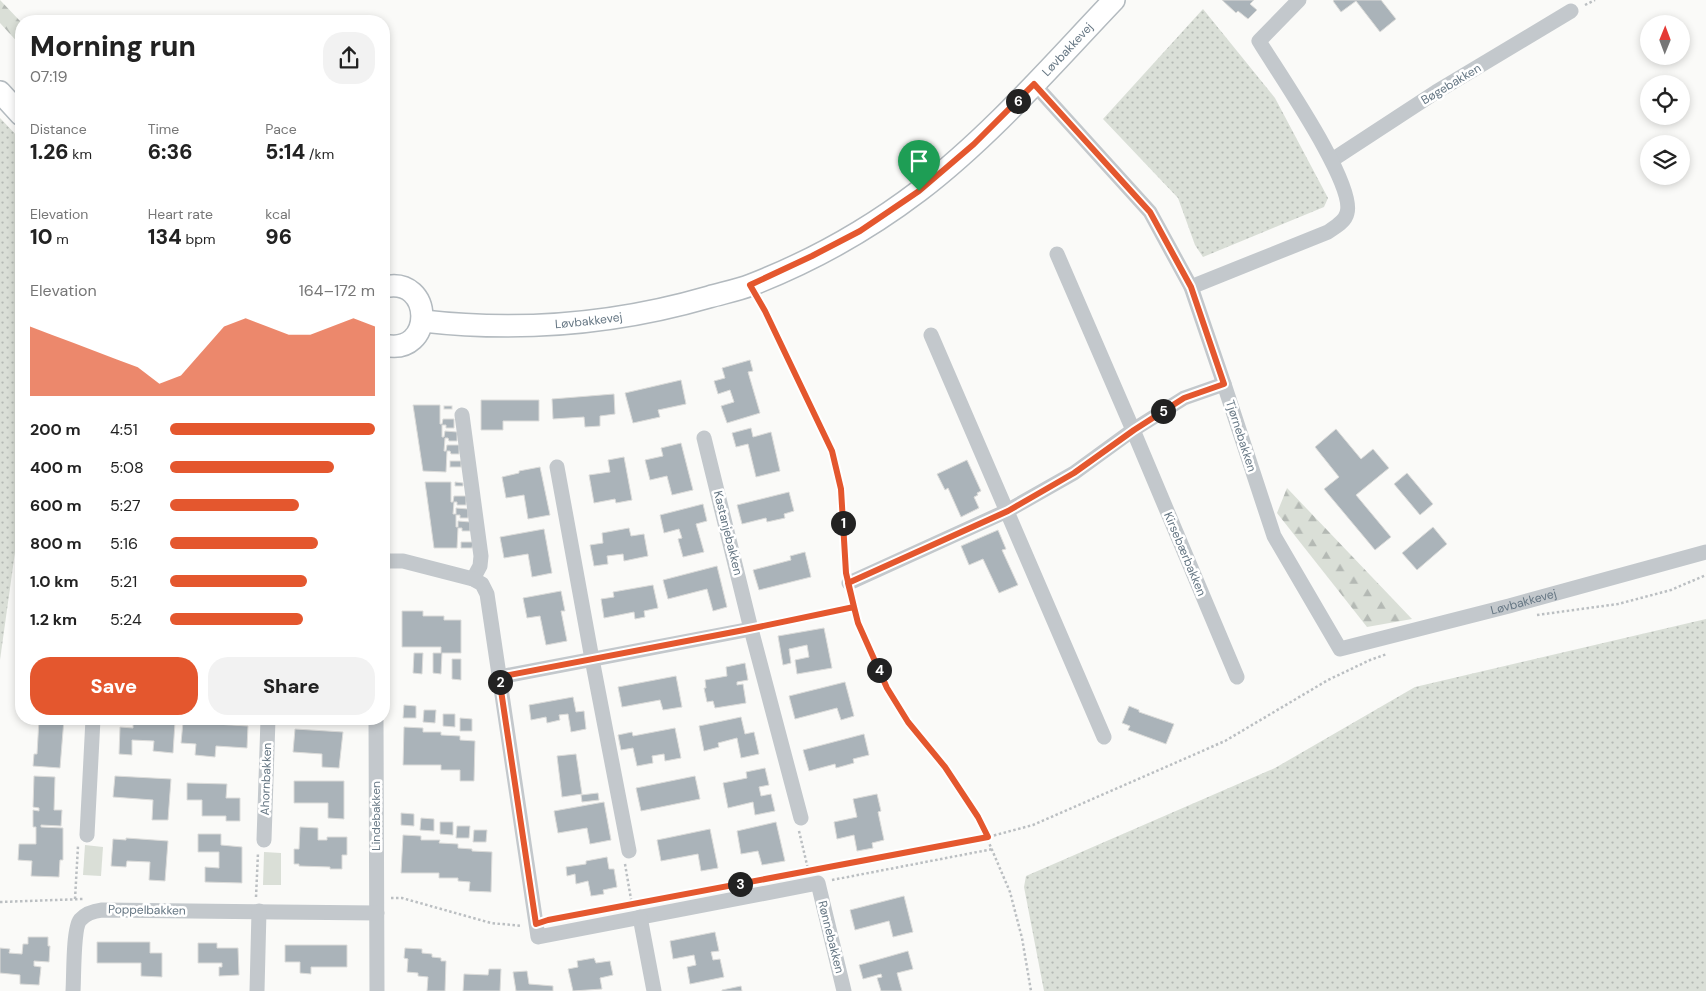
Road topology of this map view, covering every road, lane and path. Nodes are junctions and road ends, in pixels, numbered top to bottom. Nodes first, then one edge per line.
1 (1114, 0) edge
2 (1299, 0) edge
3 (1571, 11) dead end
4 (1034, 84) junction
5 (0, 92) edge
6 (15, 108) edge
7 (1332, 160) junction
8 (1057, 254) dead end
9 (750, 285) junction
10 (390, 287) edge
11 (1191, 287) junction
12 (423, 321) junction
13 (931, 335) dead end
14 (390, 348) edge
15 (1224, 384) junction
16 (462, 415) dead end
17 (1134, 430) junction
18 (704, 438) dead end
19 (557, 467) dead end
20 (1008, 511) junction
21 (1706, 552) edge
22 (390, 561) edge
23 (1706, 575) edge
24 (474, 579) junction
25 (848, 583) junction
26 (854, 607) junction
27 (1531, 616) dead end
28 (751, 629) junction
29 (1340, 649) joint
30 (1387, 654) dead end
31 (592, 659) junction
32 (499, 677) junction
33 (1236, 677) dead end
34 (93, 725) edge
35 (268, 725) edge
36 (376, 725) edge
37 (1104, 737) dead end
38 (945, 767) joint
39 (799, 821) joint
40 (988, 837) junction
41 (82, 838) joint
42 (261, 843) joint
43 (992, 849) junction
44 (627, 855) joint
45 (815, 874) junction
46 (377, 897) junction
47 (247, 898) dead end
48 (75, 899) junction
49 (84, 899) dead end
50 (0, 902) edge
51 (258, 904) junction
52 (623, 906) dead end
53 (636, 911) junction
54 (377, 913) junction
55 (537, 931) junction
56 (73, 991) edge
57 (257, 991) edge
58 (377, 991) edge
59 (654, 991) edge
60 (844, 991) edge
61 (1030, 991) edge

1 - 4 street, Løvbakkevej
2 - 7 street
3 - 7 street, Bøgebakken
4 - 9 street, Løvbakkevej
4 - 11 street, Tjørnebakken
5 - 6 street
7 - 11 street
8 - 17 street, Kirsebærbakken
9 - 12 street, Løvbakkevej
9 - 25 lane
10 - 12 street
11 - 15 street, Tjørnebakken
12 - 14 street
13 - 20 street
15 - 17 street
15 - 29 street, Tjørnebakken
16 - 24 street
17 - 20 street
17 - 33 street, Kirsebærbakken
18 - 28 street, Kastanjebakken
19 - 31 street
20 - 25 street
20 - 37 street
21 - 29 street, Løvbakkevej
22 - 24 street
23 - 27 path
24 - 32 street
25 - 26 lane
26 - 28 path
26 - 38 lane
28 - 31 street
28 - 39 street, Kastanjebakken
30 - 40 path
31 - 32 street
31 - 44 street
32 - 55 street
34 - 41 street
35 - 42 street, Ahornbakken
36 - 46 street, Lindebakken
38 - 40 path
39 - 45 path
40 - 43 path
40 - 45 path
41 - 48 path
42 - 51 path
43 - 45 path
43 - 61 path
44 - 53 path
45 - 53 street, Rønnebakken
45 - 60 street, Rønnebakken
46 - 54 street, Lindebakken
46 - 55 path
47 - 51 path
48 - 49 path
48 - 50 path
51 - 54 street, Poppelbakken
51 - 56 street, Poppelbakken
51 - 57 street
52 - 53 path
53 - 55 street, Rønnebakken
53 - 59 street
54 - 58 street, Lindebakken

